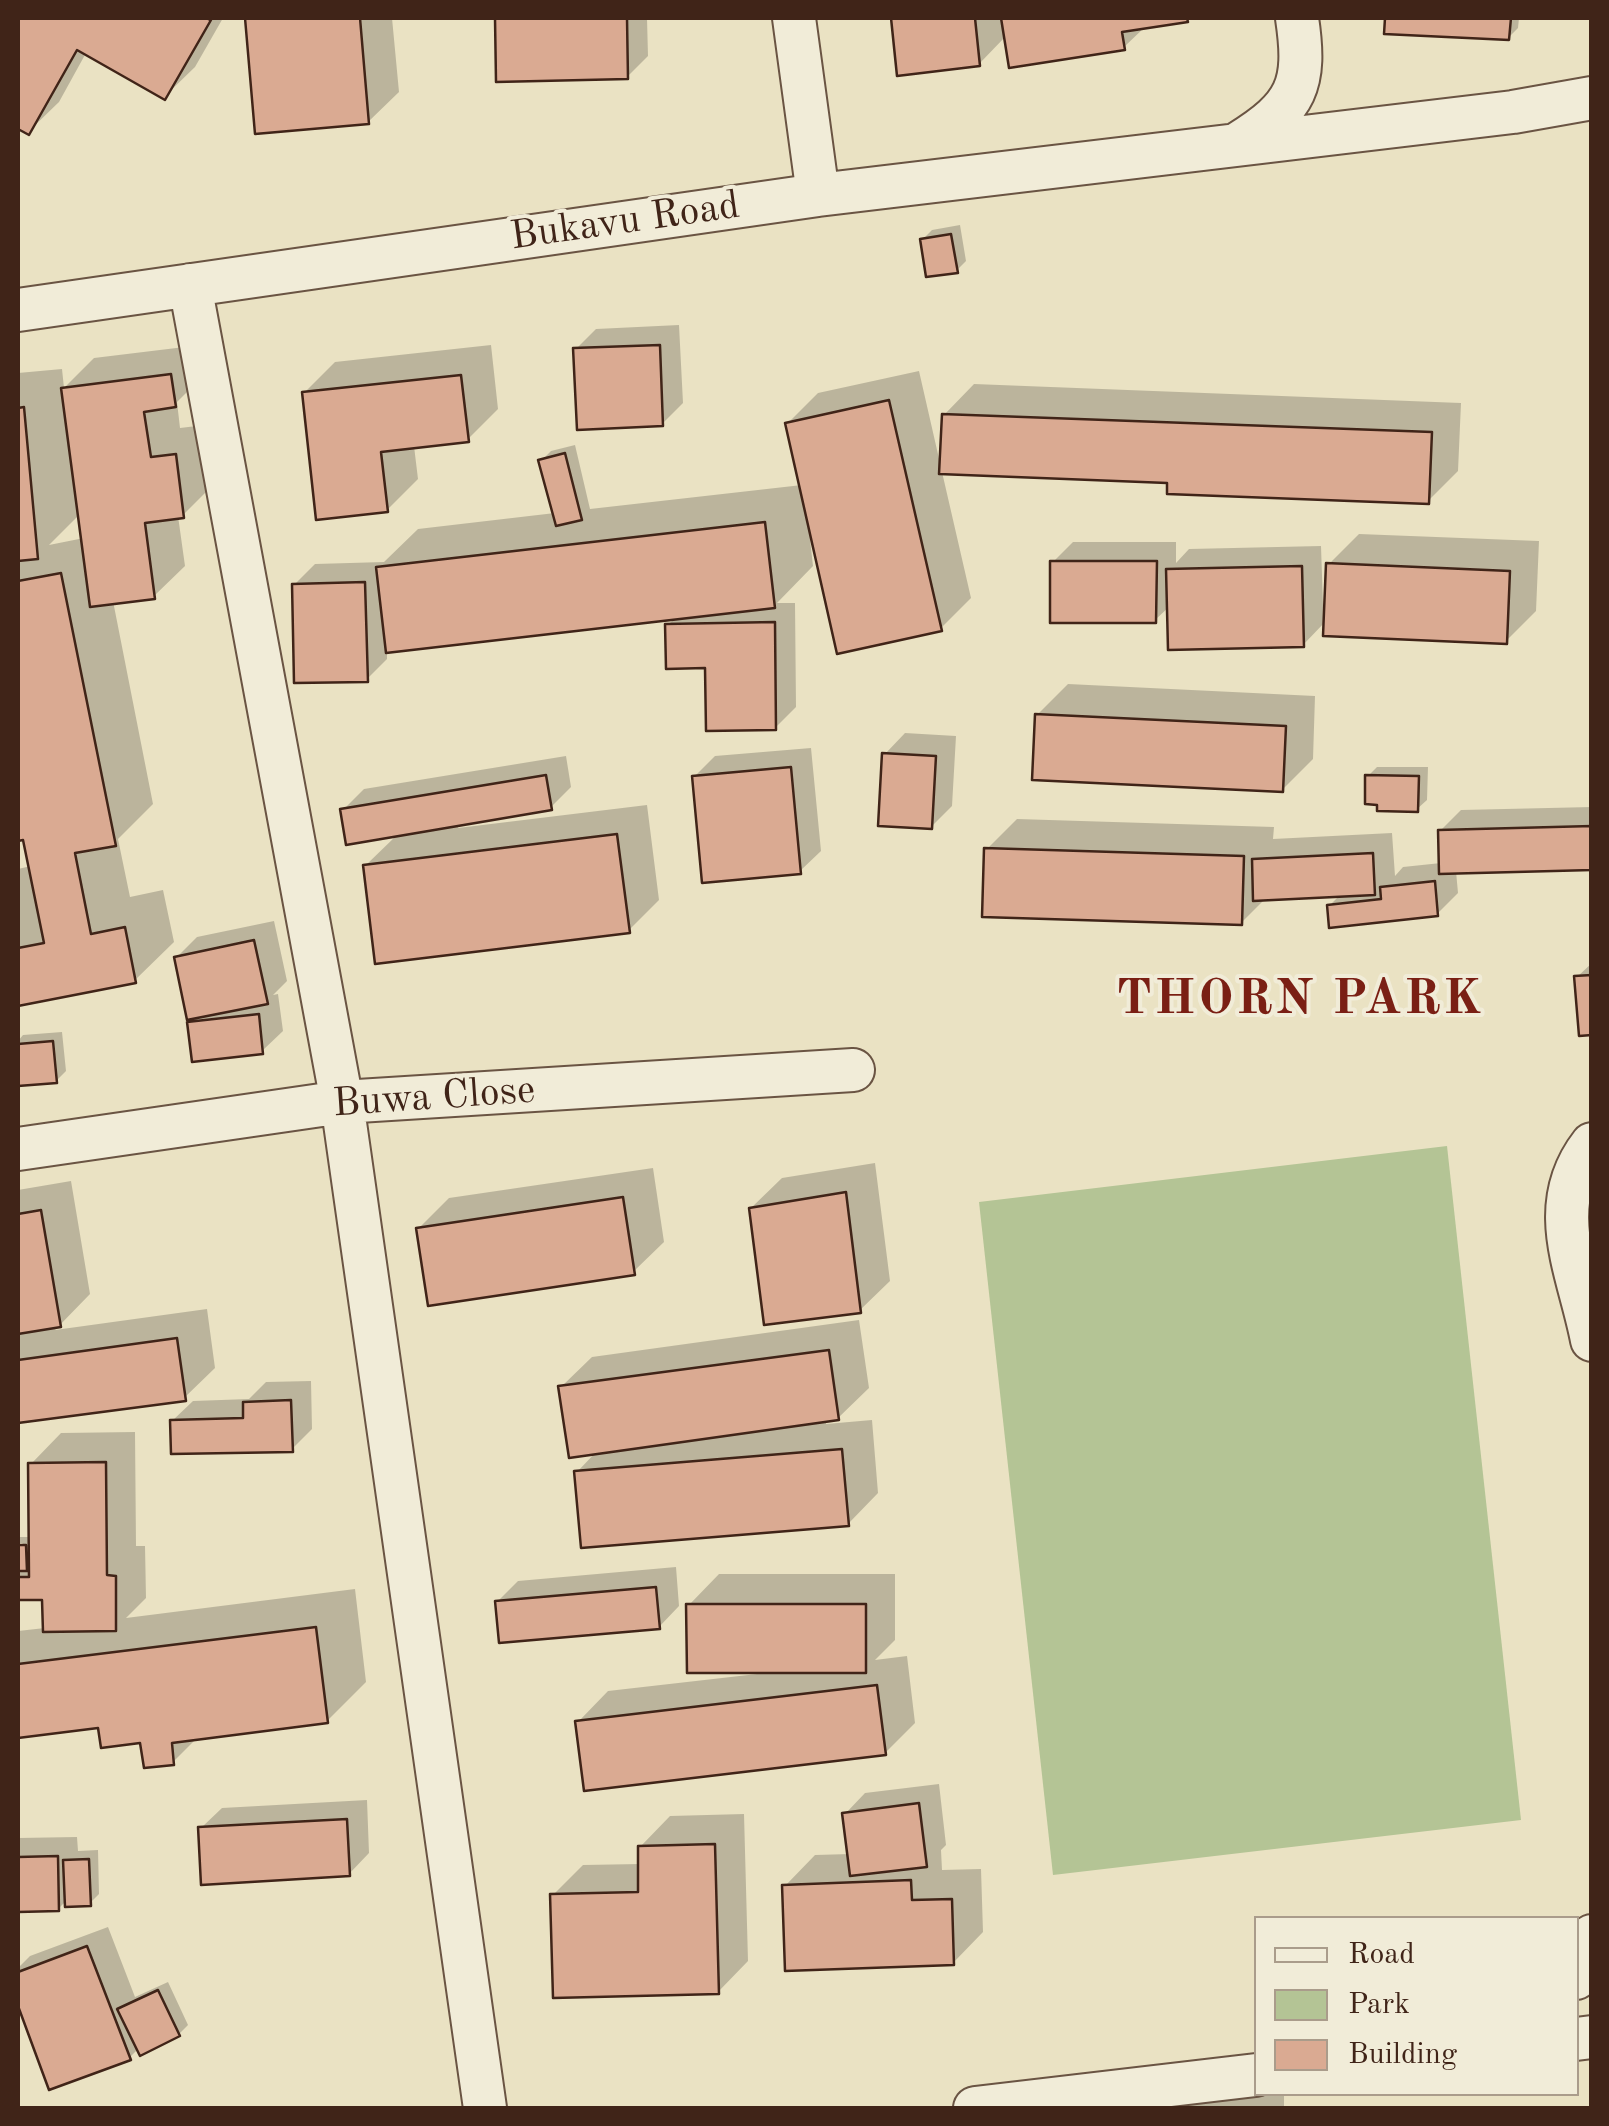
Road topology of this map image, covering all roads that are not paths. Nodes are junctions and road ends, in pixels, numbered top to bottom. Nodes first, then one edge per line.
1 (794, 18) edge
2 (1297, 18) edge
3 (1592, 98) edge
4 (1234, 146) junction
5 (818, 195) junction
6 (190, 285) junction
7 (18, 310) edge
8 (853, 1070) dead end
9 (342, 1102) junction
10 (1592, 1144) edge
11 (18, 1150) edge
12 (1592, 1340) edge
13 (1592, 1936) edge
14 (1579, 1970) edge
15 (1254, 2076) edge
16 (485, 2108) edge
17 (974, 2108) edge

1 - 5 street
2 - 4 street
3 - 4 street, Bukavu Road
4 - 5 street, Bukavu Road
5 - 6 street, Bukavu Road
6 - 7 street, Bukavu Road
6 - 9 street
8 - 9 street, Buwa Close
9 - 11 street, Buwa Close
9 - 16 street
10 - 12 street
13 - 14 street
15 - 17 street

